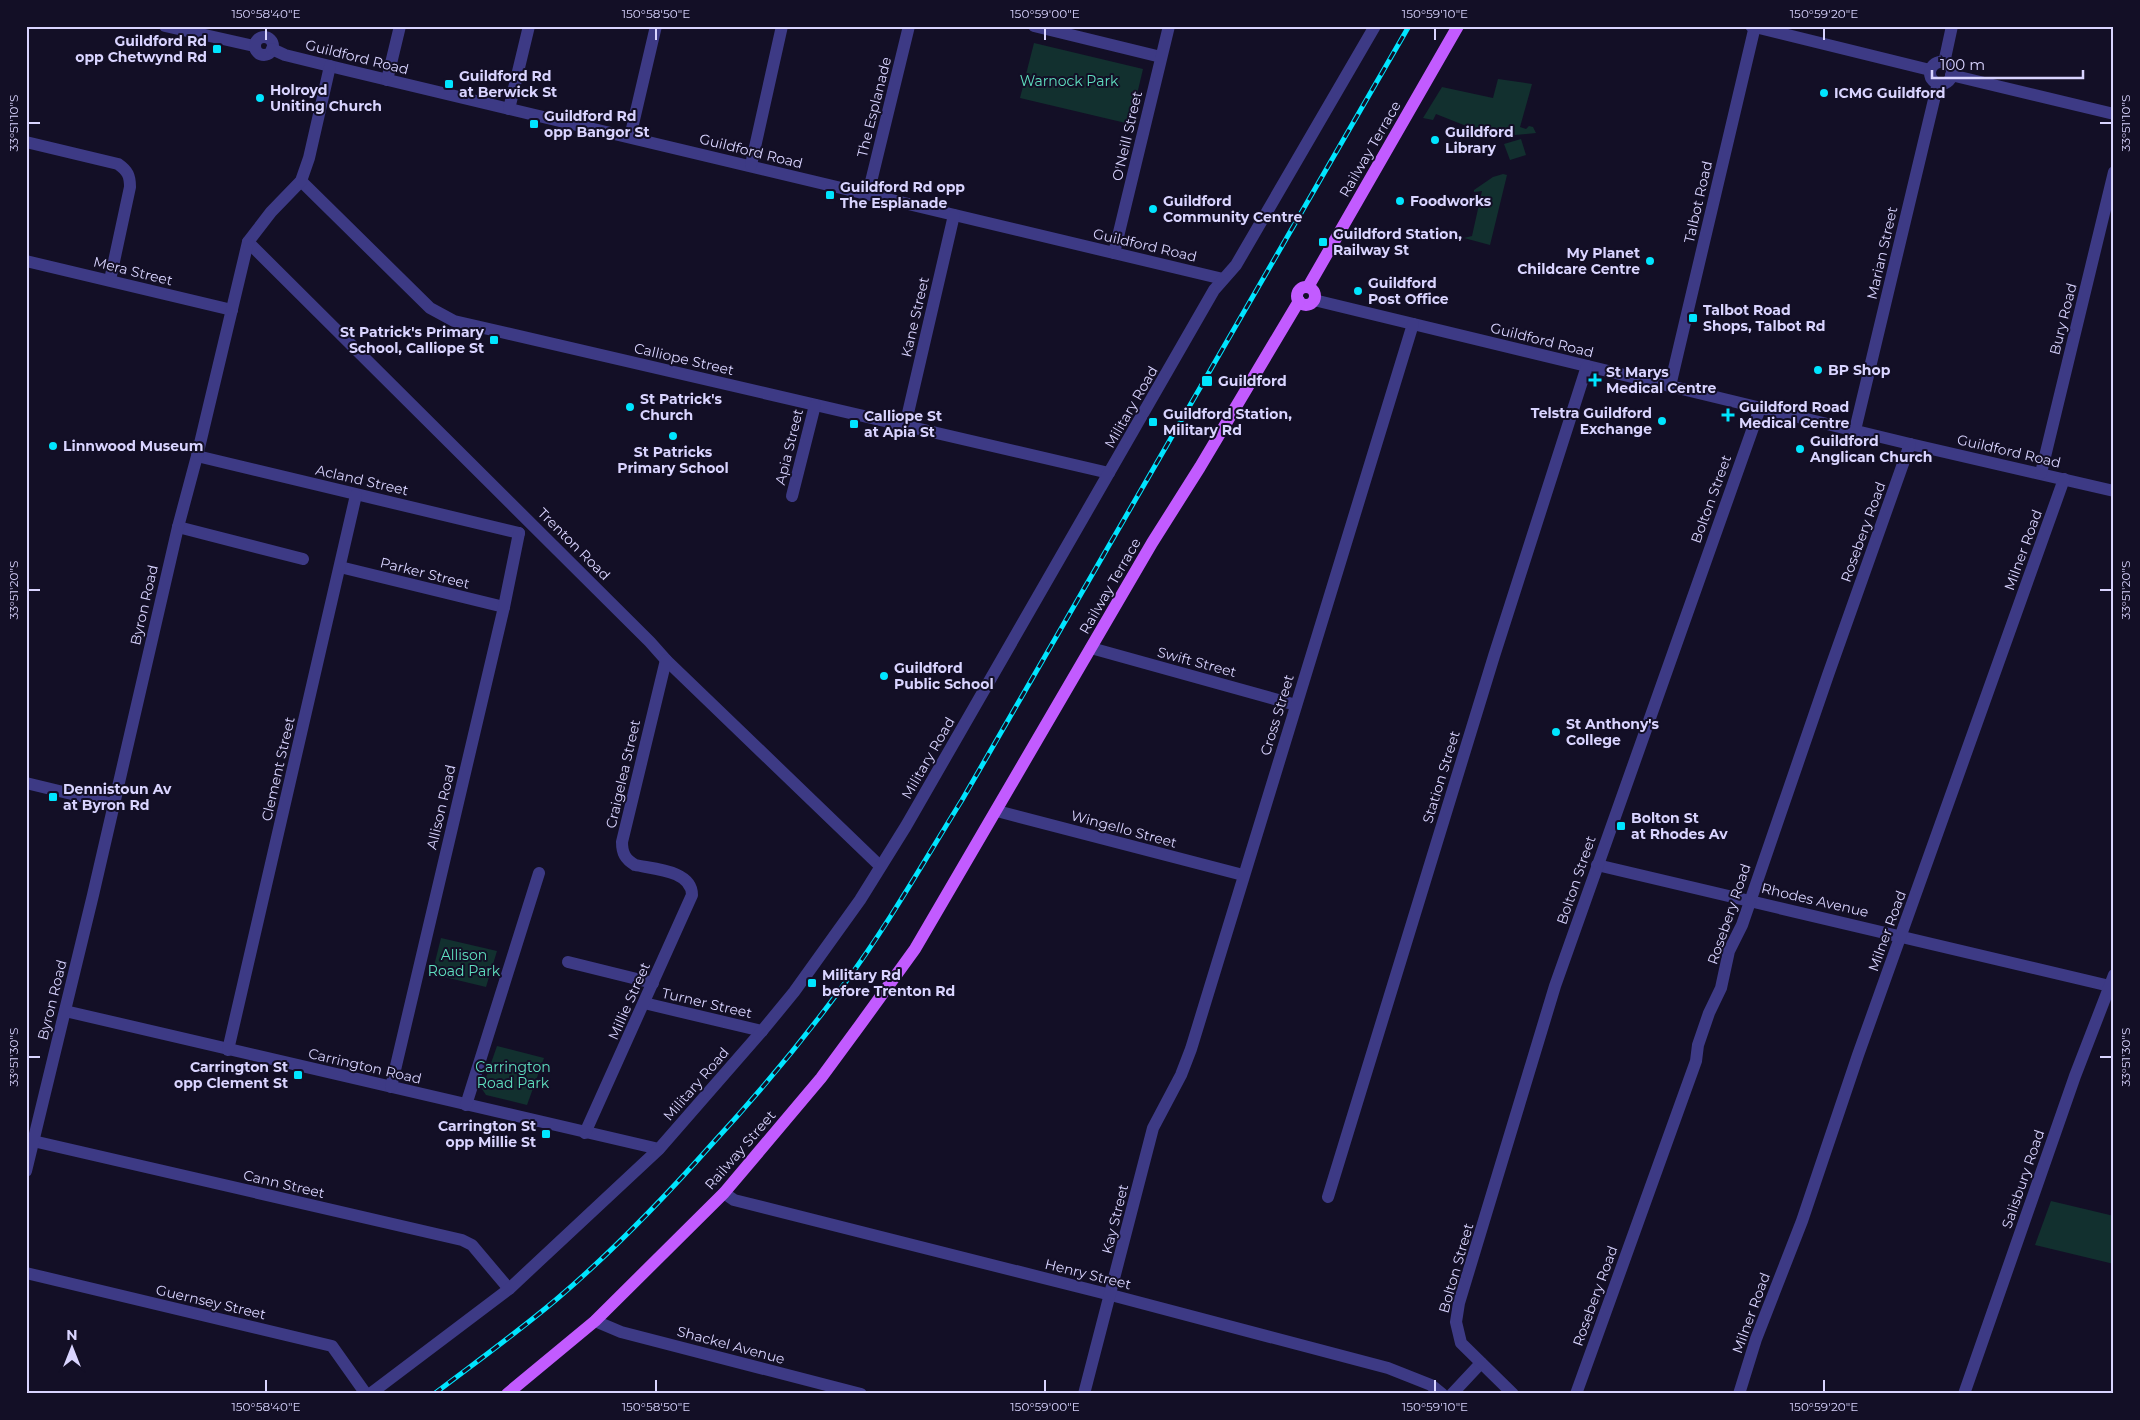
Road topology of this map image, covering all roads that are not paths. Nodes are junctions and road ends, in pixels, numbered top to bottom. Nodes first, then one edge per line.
1 (165, 26) edge
2 (400, 26) edge
3 (529, 26) edge
4 (656, 26) edge
5 (782, 26) edge
6 (909, 26) edge
7 (1034, 26) edge
8 (1169, 26) edge
9 (1375, 26) edge
10 (1458, 26) edge
11 (1952, 26) edge
12 (1754, 27) edge
13 (268, 31) edge
14 (254, 46) junction
15 (272, 50) junction
16 (1161, 57) junction
17 (1944, 63) junction
18 (330, 66) junction
19 (1930, 70) junction
20 (1951, 75) junction
21 (387, 80) junction
22 (1938, 83) junction
23 (510, 109) junction
24 (2114, 114) edge
25 (630, 137) junction
26 (26, 142) edge
27 (751, 166) junction
28 (2114, 172) edge
29 (301, 181) junction
30 (868, 194) junction
31 (954, 215) junction
32 (248, 242) junction
33 (1114, 253) junction
34 (26, 261) edge
35 (1223, 279) junction
36 (110, 280) junction
37 (1308, 287) junction
38 (1314, 300) junction
39 (1298, 301) junction
40 (232, 310) junction
41 (1413, 324) junction
42 (1587, 366) junction
43 (1670, 386) junction
44 (815, 405) junction
45 (1760, 408) junction
46 (905, 426) junction
47 (1855, 430) junction
48 (1910, 444) junction
49 (197, 456) junction
50 (1110, 473) junction
51 (2041, 473) junction
52 (2064, 479) junction
53 (2114, 491) edge
54 (356, 495) junction
55 (792, 496) dead end
56 (532, 524) junction
57 (178, 527) junction
58 (520, 533) junction
59 (303, 559) dead end
60 (340, 567) junction
61 (504, 607) junction
62 (1091, 648) junction
63 (666, 660) junction
64 (1296, 704) junction
65 (26, 783) edge
66 (113, 804) junction
67 (997, 811) junction
68 (1597, 865) junction
69 (880, 866) junction
70 (539, 873) dead end
71 (1243, 875) junction
72 (688, 881) joint
73 (951, 888) joint
74 (1750, 900) junction
75 (1901, 936) junction
76 (568, 962) dead end
77 (653, 983) junction
78 (2112, 983) edge
79 (644, 1003) junction
80 (65, 1011) junction
81 (762, 1031) junction
82 (228, 1050) junction
83 (391, 1088) junction
84 (466, 1105) junction
85 (1162, 1111) joint
86 (585, 1133) junction
87 (33, 1141) junction
88 (659, 1149) junction
89 (26, 1171) edge
90 (724, 1193) junction
91 (1328, 1197) dead end
92 (26, 1273) edge
93 (508, 1289) junction
94 (1111, 1295) junction
95 (595, 1321) junction
96 (1480, 1363) junction
97 (1454, 1391) edge
98 (368, 1394) edge
99 (507, 1394) edge
100 (860, 1394) edge
101 (1084, 1394) edge
102 (1442, 1394) edge
103 (1513, 1394) edge
104 (1576, 1394) edge
105 (1739, 1394) edge
106 (1964, 1394) edge

1 - 14 street
2 - 21 street
3 - 23 street
4 - 25 street
5 - 27 street
6 - 30 street, The Esplanade
7 - 16 street
8 - 16 street, O'Neill Street
9 - 35 street, Military Road
10 - 37 main road, Railway Terrace
11 - 17 street
12 - 19 street
12 - 43 street, Talbot Road
13 - 14 street
13 - 15 street
14 - 15 street
15 - 18 street, Guildford Road
16 - 33 street, O'Neill Street
17 - 19 street
17 - 20 street
18 - 21 street, Guildford Road
18 - 29 street, Byron Road
19 - 22 street
20 - 22 street
20 - 24 street
21 - 23 street, Guildford Road
22 - 47 street, Marian Street
23 - 25 street, Guildford Road
25 - 27 street, Guildford Road
26 - 36 street
27 - 30 street, Guildford Road
28 - 51 street, Bury Road
29 - 32 street, Byron Road
29 - 44 street, Calliope Street
30 - 31 street, Guildford Road
31 - 33 street, Guildford Road
31 - 46 street, Kane Street
32 - 40 street, Byron Road
32 - 56 street, Trenton Road
33 - 35 street, Guildford Road
34 - 36 street, Mera Street
35 - 50 street, Military Road
36 - 40 street, Mera Street
37 - 38 main road
37 - 39 main road
38 - 39 main road
38 - 41 street, Guildford Road
39 - 62 main road, Railway Terrace
40 - 49 street, Byron Road
41 - 42 street, Guildford Road
41 - 64 street, Cross Street
42 - 43 street, Guildford Road
42 - 91 street, Station Street
43 - 45 street, Guildford Road
44 - 46 street, Calliope Street
44 - 55 street, Apia Street
45 - 47 street, Guildford Road
45 - 68 street, Bolton Street
46 - 50 street, Calliope Street
47 - 48 street, Guildford Road
48 - 51 street, Guildford Road
48 - 74 street, Rosebery Road
49 - 54 street, Acland Street
49 - 57 street, Byron Road
50 - 69 street, Military Road
51 - 52 street, Guildford Road
52 - 53 street, Guildford Road
52 - 75 street, Milner Road
54 - 58 street, Acland Street
54 - 60 street, Clement Street
56 - 58 street
56 - 63 street, Trenton Road
57 - 59 street
57 - 66 street, Byron Road
58 - 61 street, Allison Road
60 - 61 street, Parker Street
60 - 82 street, Clement Street
61 - 83 street, Allison Road
62 - 64 street, Swift Street
62 - 67 main road, Railway Terrace
63 - 69 street, Trenton Road
63 - 72 street, Craigelea Street
64 - 71 street, Cross Street
65 - 66 street
66 - 80 street, Byron Road
67 - 71 street, Wingello Street
67 - 73 main road, Railway Terrace
68 - 74 street, Rhodes Avenue
68 - 96 street, Bolton Street
69 - 81 street, Military Road
70 - 84 street
71 - 85 street, Cross Street
72 - 77 street, Millie Street
73 - 90 main road, Railway Street
74 - 75 street, Rhodes Avenue
74 - 104 street, Rosebery Road
75 - 78 street, Rhodes Avenue
75 - 105 street, Milner Road
76 - 77 street
77 - 79 street, Millie Street
78 - 106 street, Salisbury Road
79 - 81 street, Turner Street
79 - 86 street, Millie Street
80 - 82 street, Carrington Road
80 - 87 street, Byron Road
81 - 88 street, Military Road
82 - 83 street, Carrington Road
83 - 84 street, Carrington Road
84 - 86 street, Carrington Road
85 - 94 street, Kay Street
86 - 88 street, Carrington Road
87 - 89 street, Byron Road
87 - 93 street, Cann Street
88 - 93 street, Military Road
90 - 94 street, Henry Street
90 - 95 main road, Railway Street
92 - 98 street, Guernsey Street
93 - 98 street, Military Road
94 - 101 street, Kay Street
94 - 102 street, Henry Street
95 - 99 main road, Railway Street
95 - 100 street, Shackel Avenue
96 - 97 street
96 - 103 street

